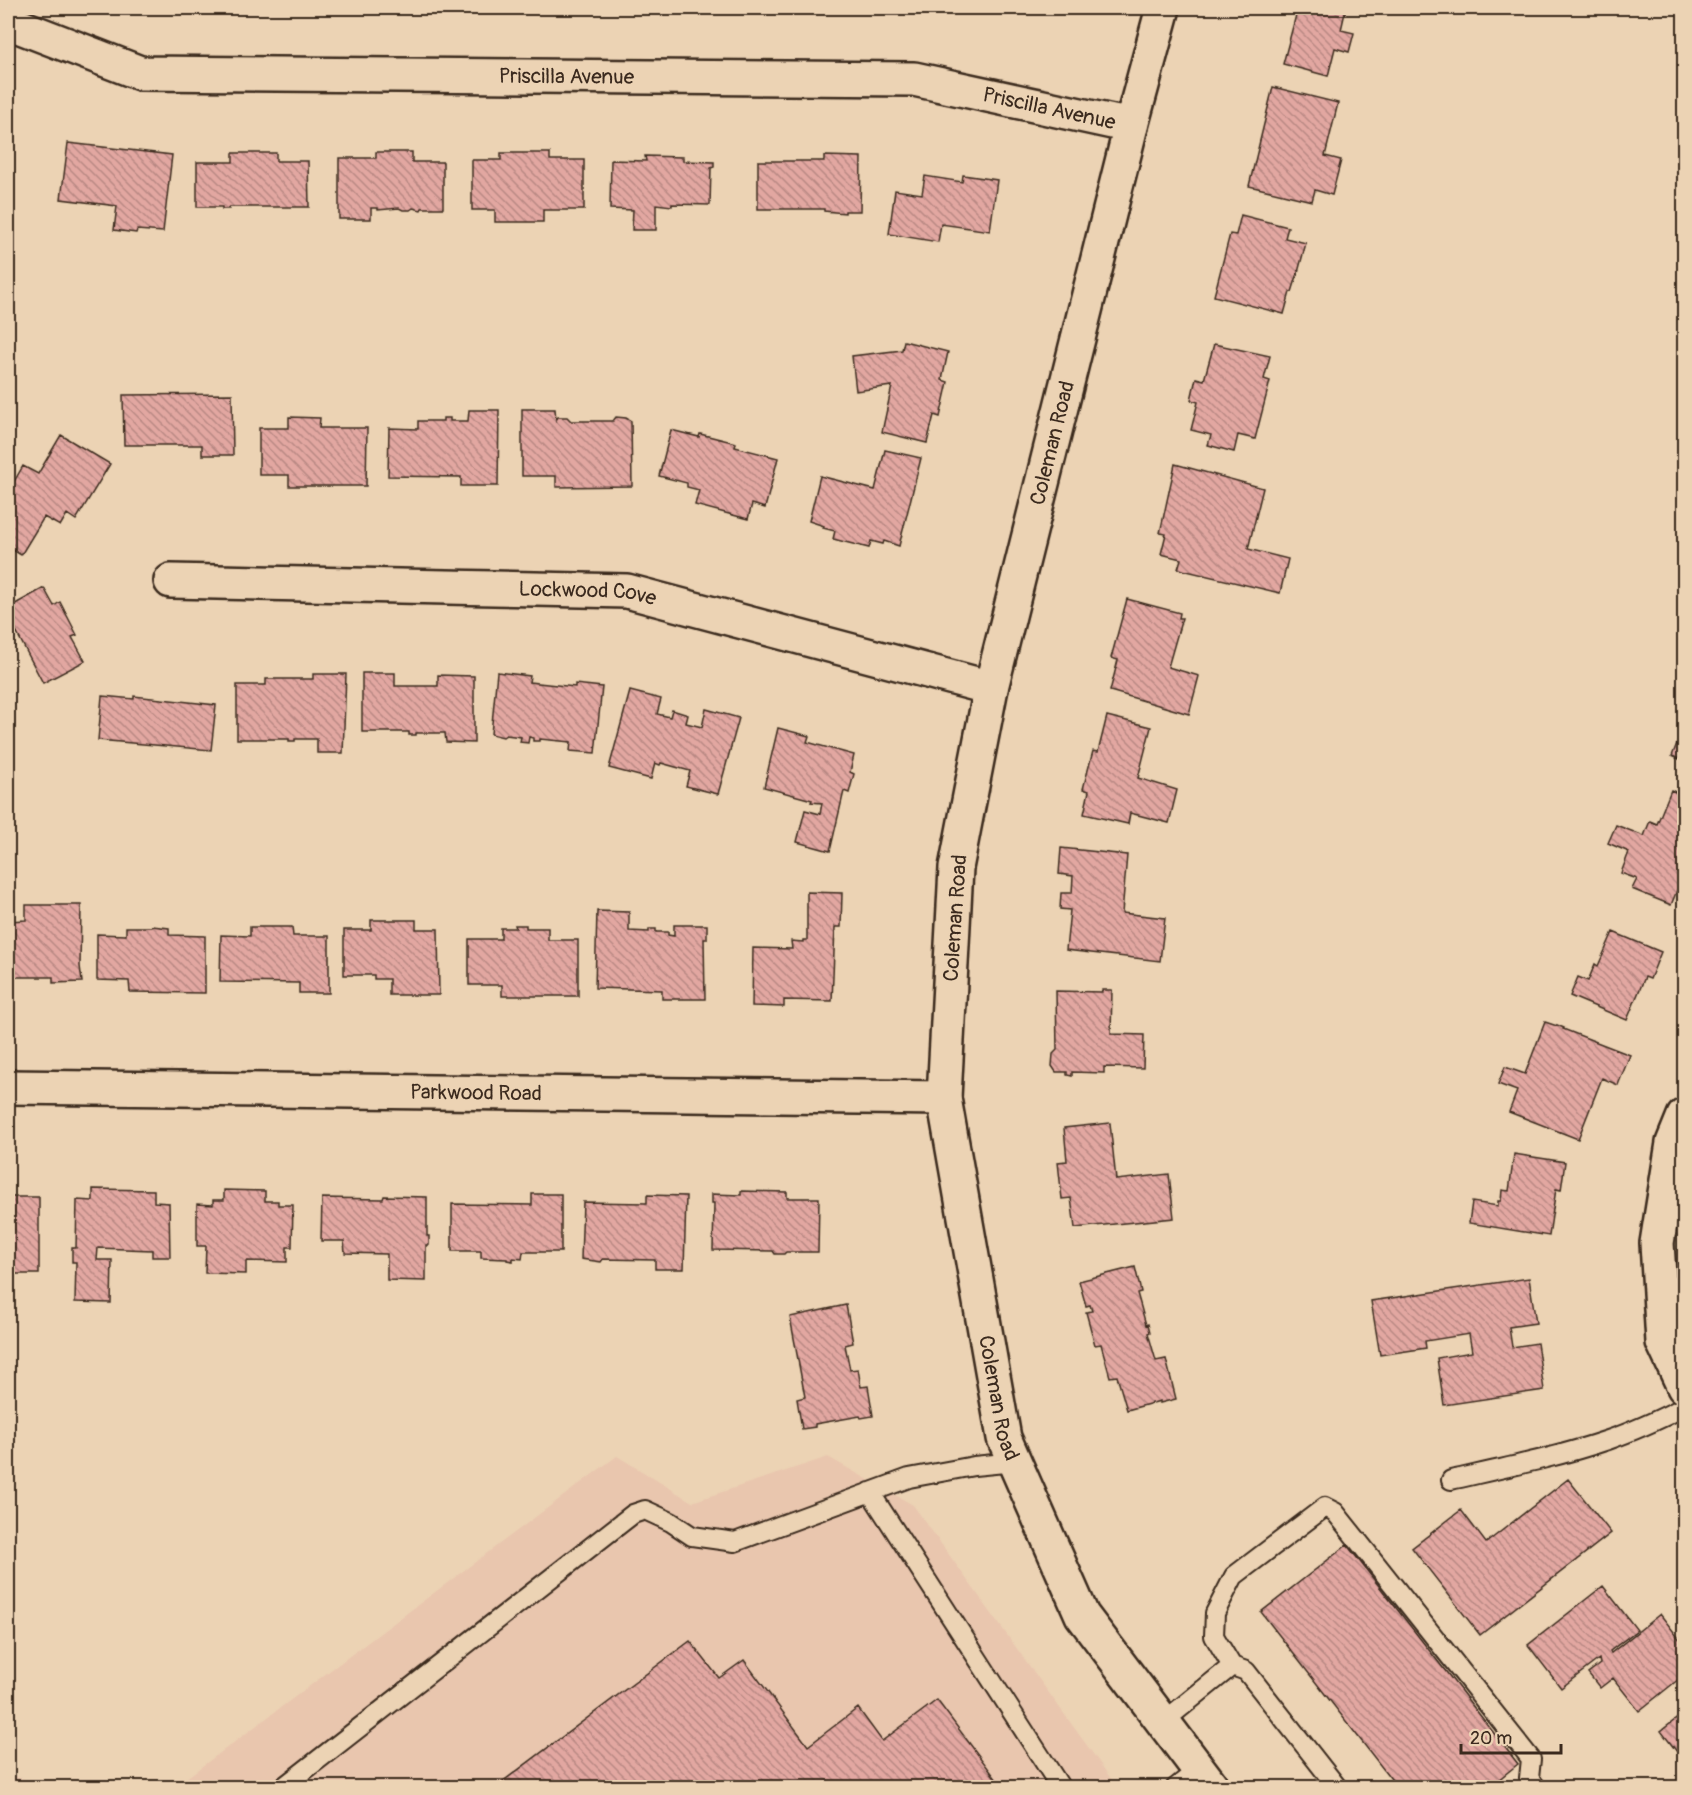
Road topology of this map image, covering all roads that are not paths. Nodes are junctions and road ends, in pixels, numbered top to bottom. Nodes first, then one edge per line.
1 (1163, 8) edge
2 (8, 22) edge
3 (1131, 126) junction
4 (171, 581) dead end
5 (991, 688) junction
6 (8, 1087) edge
7 (944, 1098) junction
8 (1684, 1116) edge
9 (1684, 1387) edge
10 (1684, 1407) edge
11 (1015, 1462) junction
12 (1451, 1480) dead end
13 (870, 1492) junction
14 (1232, 1666) junction
15 (1164, 1722) junction
16 (1196, 1781) edge
17 (1330, 1785) edge
18 (282, 1788) edge
19 (1061, 1788) edge
20 (1537, 1788) edge

1 - 3 street, Coleman Road
2 - 3 street, Priscilla Avenue
3 - 5 street, Coleman Road
4 - 5 street, Lockwood Cove
5 - 7 street, Coleman Road
6 - 7 street, Parkwood Road
7 - 11 street, Coleman Road
8 - 9 street
10 - 12 lane
11 - 13 lane
11 - 15 street, Coleman Road
13 - 18 lane
13 - 19 lane
14 - 15 lane
14 - 17 lane
14 - 20 lane
15 - 16 street, Coleman Road

